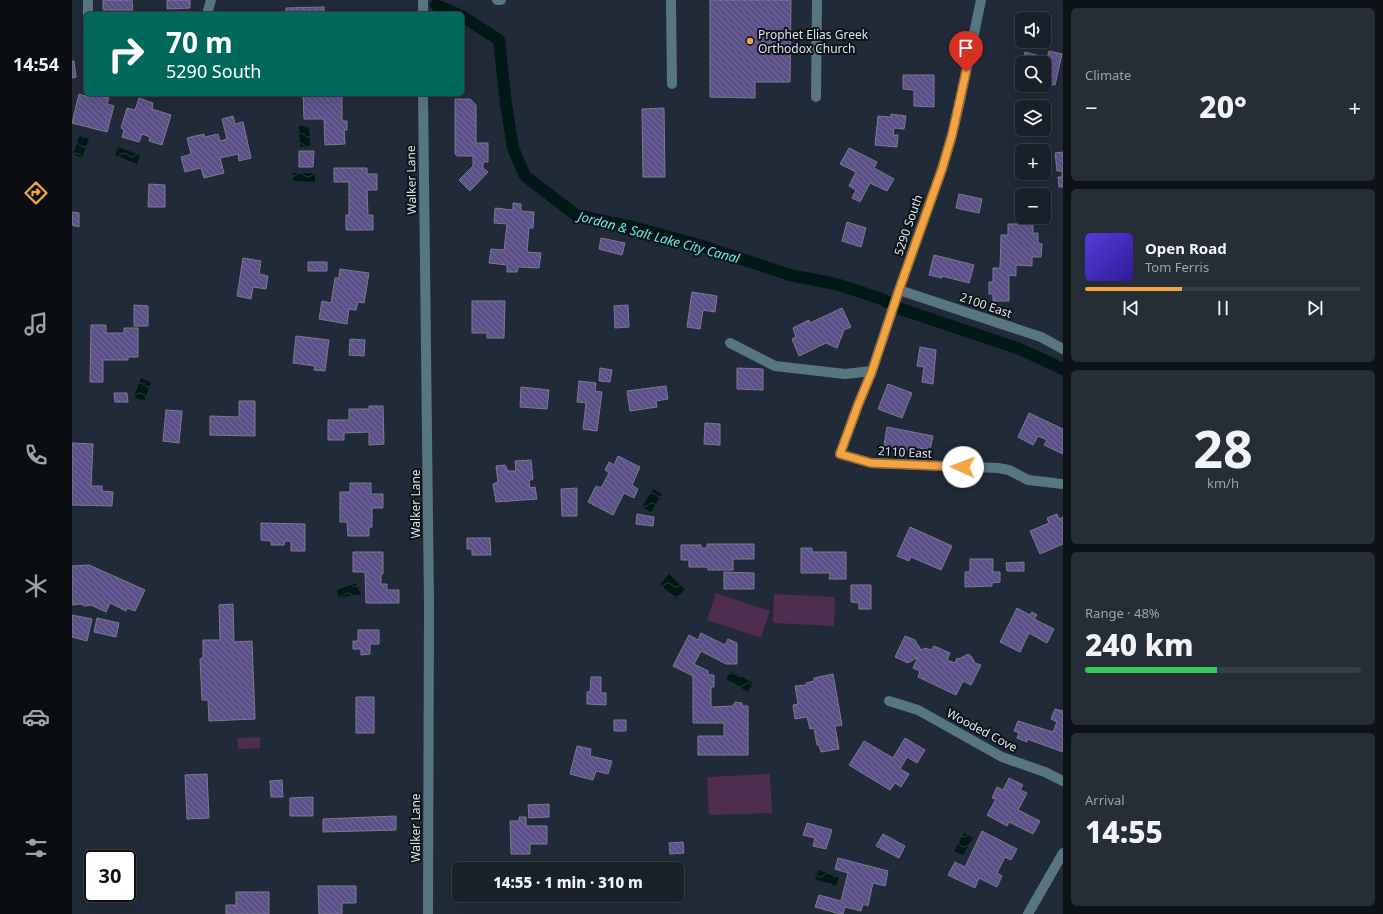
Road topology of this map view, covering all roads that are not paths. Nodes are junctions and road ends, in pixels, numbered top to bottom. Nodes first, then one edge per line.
1 (88, 0) edge
2 (211, 0) edge
3 (423, 0) edge
4 (497, 0) edge
5 (501, 0) edge
6 (671, 0) edge
7 (816, 0) edge
8 (981, 0) edge
9 (88, 12) edge
10 (208, 12) edge
11 (423, 12) edge
12 (672, 84) dead end
13 (423, 96) edge
14 (816, 97) dead end
15 (899, 290) junction
16 (730, 343) dead end
17 (1063, 346) edge
18 (872, 371) junction
19 (840, 454) joint
20 (1063, 484) edge
21 (889, 701) dead end
22 (1063, 781) edge
23 (1063, 853) edge
24 (428, 914) edge
25 (1028, 914) edge

1 - 9 street
2 - 10 street
3 - 11 street
4 - 5 street
6 - 12 street
7 - 14 street
8 - 15 street, 5290 South
13 - 24 street, Walker Lane
15 - 17 street, 2100 East
15 - 18 street, 5290 South
16 - 18 street
18 - 19 street, 5290 South
19 - 20 street, 2110 East
21 - 22 street, Wooded Cove
23 - 25 street

